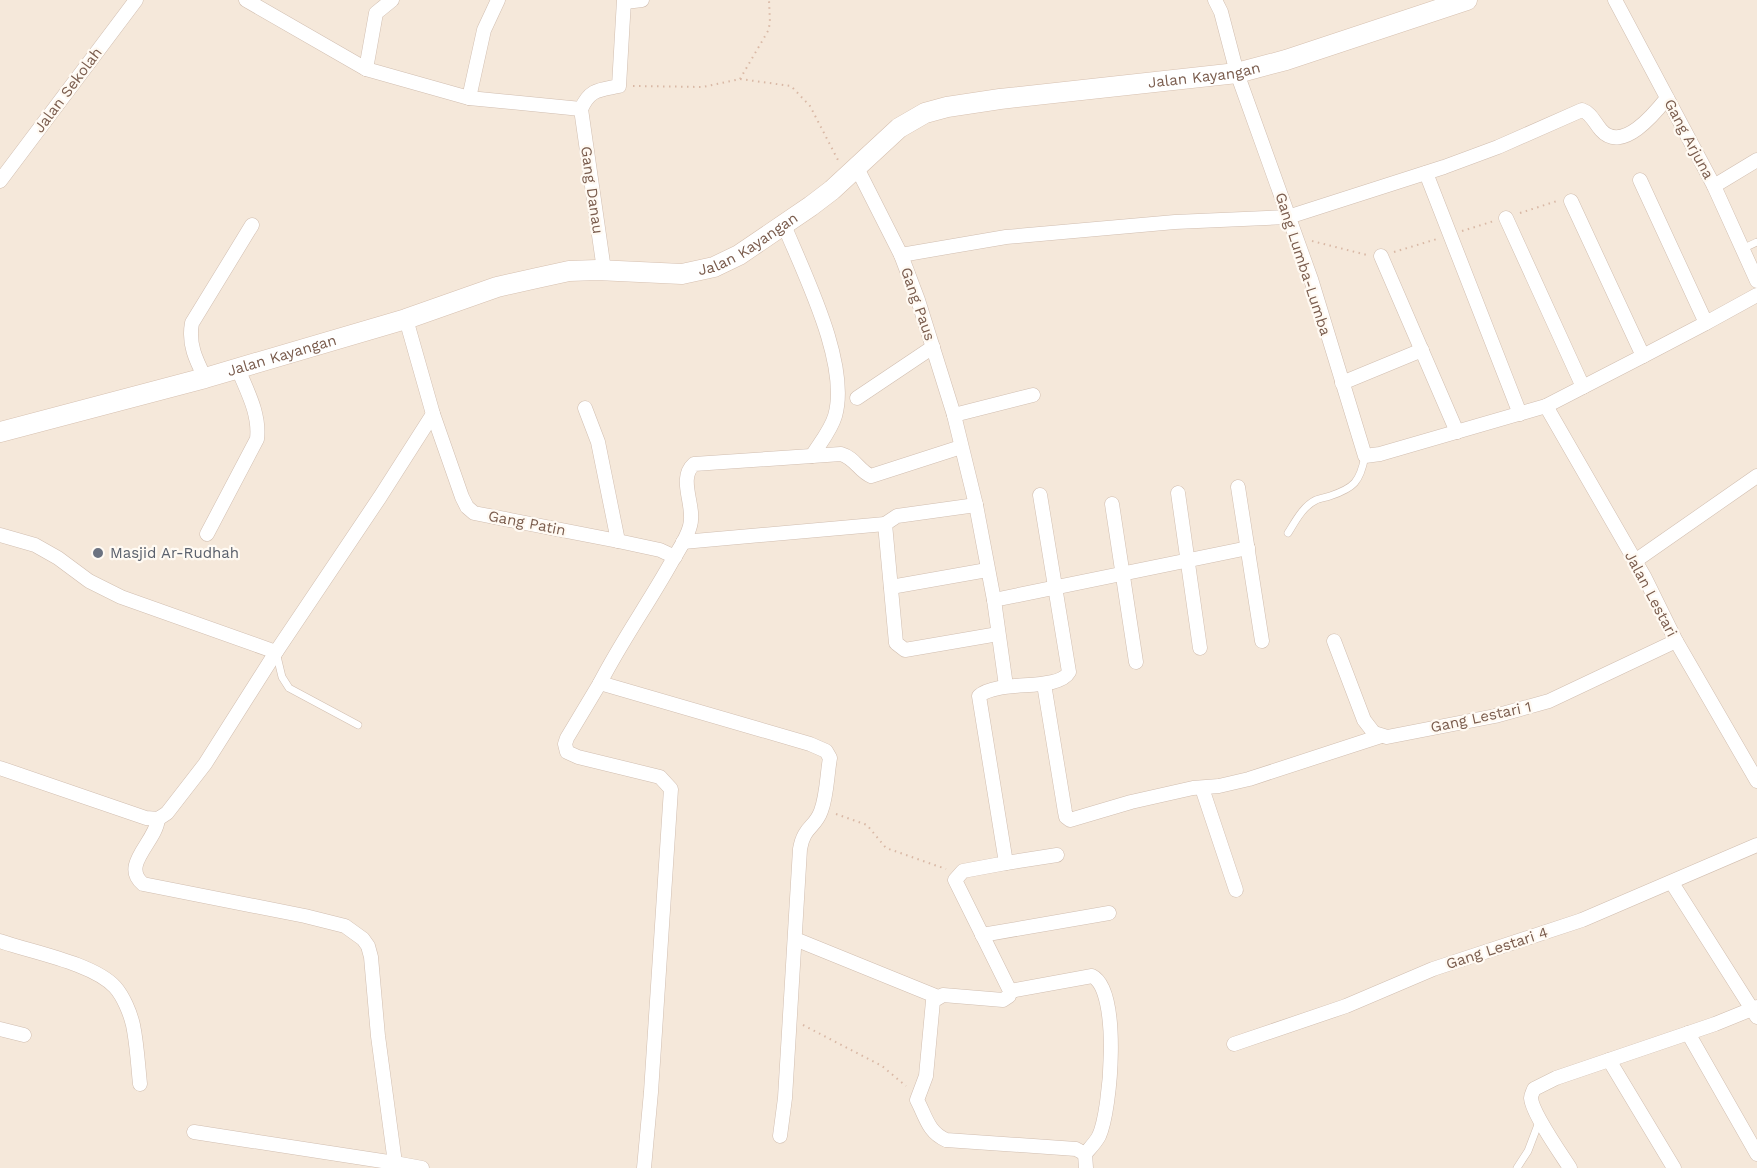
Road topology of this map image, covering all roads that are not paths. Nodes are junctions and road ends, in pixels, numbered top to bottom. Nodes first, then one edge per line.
1 (136, 0) edge
2 (246, 0) edge
3 (392, 0) edge
4 (498, 0) edge
5 (642, 0) edge
6 (1215, 0) edge
7 (1467, 0) edge
8 (1616, 0) edge
9 (625, 1) edge
10 (366, 69) junction
11 (1237, 73) junction
12 (469, 98) junction
13 (1667, 98) junction
14 (581, 109) junction
15 (1757, 160) edge
16 (852, 172) junction
17 (1426, 173) junction
18 (1640, 180) dead end
19 (0, 181) edge
20 (1714, 186) junction
21 (1571, 201) road end
22 (1288, 217) junction
23 (1506, 218) road end
24 (252, 225) dead end
25 (784, 225) junction
26 (1757, 243) edge
27 (1742, 249) junction
28 (901, 255) junction
29 (1381, 255) dead end
30 (604, 270) junction
31 (1757, 281) edge
32 (1757, 295) edge
33 (406, 320) junction
34 (1706, 323) junction
35 (933, 347) junction
36 (1422, 350) junction
37 (1642, 356) junction
38 (238, 369) junction
39 (205, 378) junction
40 (1342, 383) junction
41 (1583, 387) junction
42 (1033, 395) dead end
43 (857, 398) dead end
44 (1546, 406) junction
45 (585, 408) dead end
46 (433, 414) junction
47 (1520, 414) junction
48 (954, 415) junction
49 (0, 432) edge
50 (1457, 432) junction
51 (961, 447) junction
52 (812, 456) junction
53 (1365, 456) junction
54 (1757, 476) edge
55 (1238, 487) dead end
56 (1178, 493) dead end
57 (1040, 495) dead end
58 (1112, 504) dead end
59 (976, 505) junction
60 (885, 524) junction
61 (1288, 533) dead end
62 (207, 534) dead end
63 (0, 535) edge
64 (618, 541) junction
65 (683, 542) junction
66 (1248, 548) junction
67 (675, 557) junction
68 (1187, 561) junction
69 (1635, 561) junction
70 (987, 570) junction
71 (1122, 574) junction
72 (891, 587) junction
73 (1056, 588) junction
74 (994, 600) junction
75 (998, 634) junction
76 (1262, 641) dead end
77 (1334, 641) dead end
78 (1676, 641) junction
79 (1200, 648) dead end
80 (276, 652) junction
81 (1136, 662) dead end
82 (600, 683) junction
83 (1044, 684) junction
84 (1006, 686) junction
85 (358, 725) dead end
86 (1381, 736) junction
87 (0, 768) edge
88 (1757, 781) edge
89 (1202, 788) junction
90 (158, 819) junction
91 (1757, 845) edge
92 (1056, 855) dead end
93 (1006, 863) junction
94 (1672, 883) junction
95 (1236, 890) dead end
96 (1109, 912) dead end
97 (982, 934) junction
98 (795, 939) junction
99 (0, 941) edge
100 (1010, 991) junction
101 (938, 997) junction
102 (1755, 1011) edge
103 (0, 1029) edge
104 (1688, 1033) junction
105 (24, 1035) dead end
106 (1234, 1044) dead end
107 (1609, 1060) junction
108 (140, 1084) dead end
109 (1540, 1119) junction
110 (194, 1132) dead end
111 (780, 1136) dead end
112 (1757, 1154) edge
113 (1085, 1161) edge
114 (395, 1163) junction
115 (422, 1168) edge
116 (644, 1168) edge
117 (1517, 1168) edge
118 (1569, 1168) edge
119 (1674, 1168) edge

1 - 19 street, Jalan Sekolah
2 - 10 street
3 - 10 street
4 - 12 street
5 - 9 street
6 - 11 street, Gang Lumba-Lumba
7 - 11 street, Jalan Kayangan
8 - 13 street, Gang Arjuna
9 - 14 street
10 - 12 street
11 - 16 street, Jalan Kayangan
11 - 22 street, Gang Lumba-Lumba
12 - 14 street
13 - 17 street
13 - 20 street, Gang Arjuna
14 - 30 street, Gang Danau
15 - 20 street
16 - 25 street, Jalan Kayangan
16 - 28 street, Gang Paus
17 - 22 street
17 - 47 street
18 - 34 street
20 - 27 street, Gang Arjuna
21 - 37 street
22 - 28 street
22 - 40 street, Gang Lumba-Lumba
23 - 41 street
24 - 39 street
25 - 30 street, Jalan Kayangan
25 - 52 street
26 - 27 lane
27 - 31 street, Gang Arjuna
28 - 35 street, Gang Paus
29 - 36 street
30 - 33 street, Jalan Kayangan
32 - 34 street
33 - 38 street, Jalan Kayangan
33 - 46 street, Gang Patin
34 - 37 street
35 - 43 street
35 - 48 street, Gang Paus
36 - 40 street
36 - 50 street
37 - 41 street
38 - 39 street, Jalan Kayangan
38 - 62 street
39 - 49 street, Jalan Kayangan
40 - 53 street, Gang Lumba-Lumba
41 - 44 street
42 - 48 street
44 - 47 street
44 - 69 street, Jalan Lestari
45 - 64 street
46 - 64 street, Gang Patin
46 - 80 street
47 - 50 street
48 - 51 street, Gang Paus
50 - 53 street
51 - 52 street
51 - 59 street, Gang Paus
52 - 65 street
53 - 61 lane
54 - 69 street
55 - 66 street
56 - 68 street
57 - 73 street
58 - 71 street
59 - 60 street
59 - 70 street, Gang Paus
60 - 65 street
60 - 72 street
63 - 80 street
64 - 67 street, Gang Patin
65 - 67 street
66 - 68 street
66 - 76 street
67 - 82 street
68 - 71 street
68 - 79 street
69 - 78 street, Jalan Lestari
70 - 72 street
70 - 74 street, Gang Paus
71 - 73 street
71 - 81 street
72 - 75 street
73 - 74 street
73 - 83 street
74 - 75 street, Gang Paus
75 - 84 street, Gang Paus
77 - 86 street
78 - 86 street, Gang Lestari 1
78 - 88 street, Jalan Lestari
80 - 85 lane
80 - 90 street
82 - 98 street
82 - 116 street
83 - 84 street
83 - 89 street, Gang Lestari 1
84 - 93 street
86 - 89 street, Gang Lestari 1
87 - 90 street
89 - 95 street
90 - 114 street
91 - 94 street, Gang Lestari 4
92 - 93 street
93 - 97 street
94 - 102 street
94 - 106 street, Gang Lestari 4
96 - 97 street
97 - 100 street
98 - 101 street
98 - 111 street
99 - 108 street
100 - 101 street
100 - 113 street
101 - 113 street
102 - 104 street
103 - 105 street
104 - 107 street
104 - 112 street
107 - 109 street
107 - 119 street
109 - 117 lane
109 - 118 street
110 - 114 street
114 - 115 street

